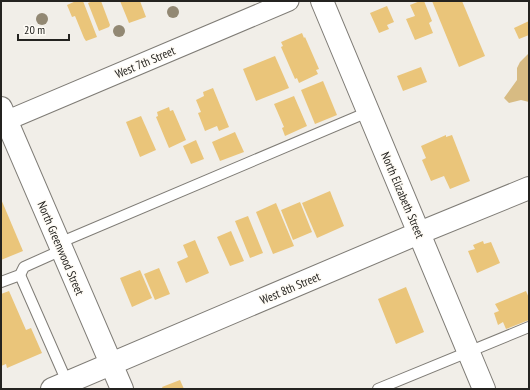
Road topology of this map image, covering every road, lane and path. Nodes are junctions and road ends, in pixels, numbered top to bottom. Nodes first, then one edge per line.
1 (290, 1) edge
2 (322, 1) edge
3 (368, 112) junction
4 (3, 117) edge
5 (529, 188) edge
6 (419, 233) junction
7 (60, 246) junction
8 (20, 275) junction
9 (1, 282) edge
10 (529, 327) edge
11 (469, 352) junction
12 (111, 364) junction
13 (59, 386) edge
14 (122, 389) edge
15 (378, 389) edge
16 (484, 389) edge

1 - 4 street, West 7th Street
2 - 3 main road, North Elizabeth Street
3 - 6 main road, North Elizabeth Street
3 - 7 lane
4 - 7 main road, North Greenwood Street
5 - 6 main road, West 8th Street
6 - 11 main road, North Elizabeth Street
6 - 12 main road, West 8th Street
7 - 8 lane
7 - 12 main road, North Greenwood Street
8 - 9 lane
8 - 13 lane
10 - 11 lane
11 - 15 lane
11 - 16 main road, North Elizabeth Street
12 - 13 main road, West 8th Street
12 - 14 main road, North Greenwood Street

